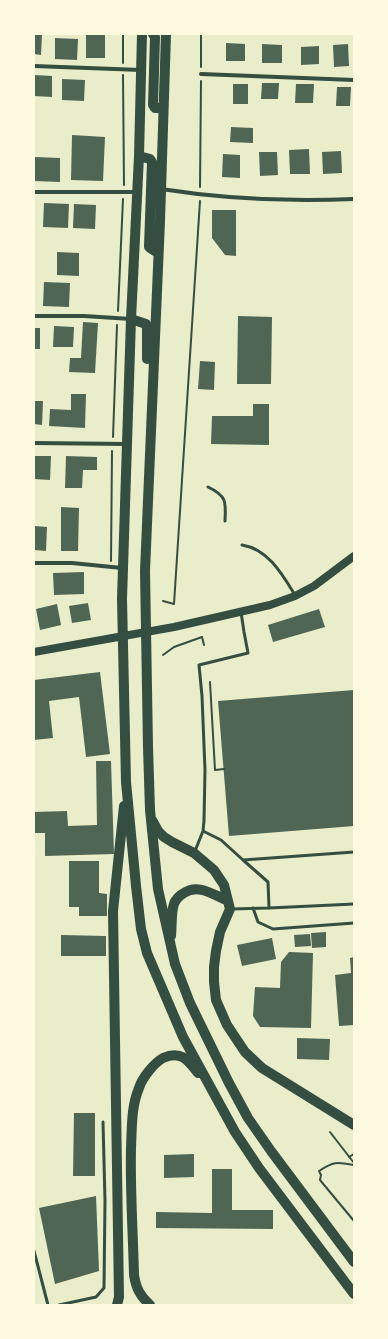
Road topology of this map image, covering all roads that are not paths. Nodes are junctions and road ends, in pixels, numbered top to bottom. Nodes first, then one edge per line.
1 (142, 34) edge
2 (153, 34) edge
3 (166, 34) edge
4 (34, 66) edge
5 (142, 70) junction
6 (201, 74) road end
7 (354, 80) edge
8 (163, 108) junction
9 (139, 156) junction
10 (161, 189) junction
11 (34, 192) edge
12 (137, 192) junction
13 (354, 199) edge
14 (158, 253) junction
15 (34, 316) edge
16 (132, 319) junction
17 (151, 418) junction
18 (34, 443) edge
19 (127, 444) junction
20 (208, 487) dead end
21 (225, 521) dead end
22 (242, 545) dead end
23 (354, 556) edge
24 (34, 563) edge
25 (122, 568) junction
26 (295, 596) junction
27 (241, 612) junction
28 (145, 632) junction
29 (122, 636) junction
30 (34, 652) edge
31 (126, 782) junction
32 (150, 817) junction
33 (203, 831) junction
34 (354, 852) edge
35 (194, 853) junction
36 (243, 860) junction
37 (354, 904) edge
38 (229, 905) junction
39 (253, 908) junction
40 (270, 908) junction
41 (354, 923) edge
42 (170, 946) junction
43 (213, 1091) junction
44 (103, 1122) dead end
45 (354, 1125) edge
46 (105, 1201) junction
47 (117, 1201) junction
48 (131, 1201) junction
49 (34, 1252) edge
50 (354, 1262) edge
51 (354, 1294) edge
52 (48, 1305) edge
53 (59, 1305) edge
54 (117, 1305) edge
55 (150, 1305) edge

1 - 5 main road
2 - 8 main road
3 - 8 main road
4 - 5 street
5 - 9 main road
6 - 7 street
8 - 10 main road
9 - 12 main road
9 - 14 main road
10 - 13 street
10 - 14 main road
11 - 12 street
12 - 16 main road
14 - 17 main road
15 - 16 street
16 - 17 main road
16 - 19 main road
17 - 28 main road
18 - 19 street
19 - 25 main road
20 - 21 lane
22 - 26 lane
23 - 26 main road
24 - 25 street
25 - 29 main road
26 - 27 main road
27 - 28 main road
27 - 33 lane
28 - 29 main road
28 - 32 main road
29 - 30 main road
29 - 31 main road
31 - 43 main road
31 - 47 main road
32 - 35 main road
32 - 42 main road
33 - 35 lane
33 - 36 lane
34 - 36 lane
35 - 38 main road
36 - 40 lane
37 - 40 lane
38 - 39 lane
38 - 42 main road
38 - 45 main road
39 - 40 lane
39 - 41 lane
42 - 50 main road
43 - 48 main road
43 - 51 main road
44 - 46 lane
46 - 47 lane
46 - 53 lane
47 - 48 main road
47 - 54 main road
48 - 55 main road
49 - 52 lane

